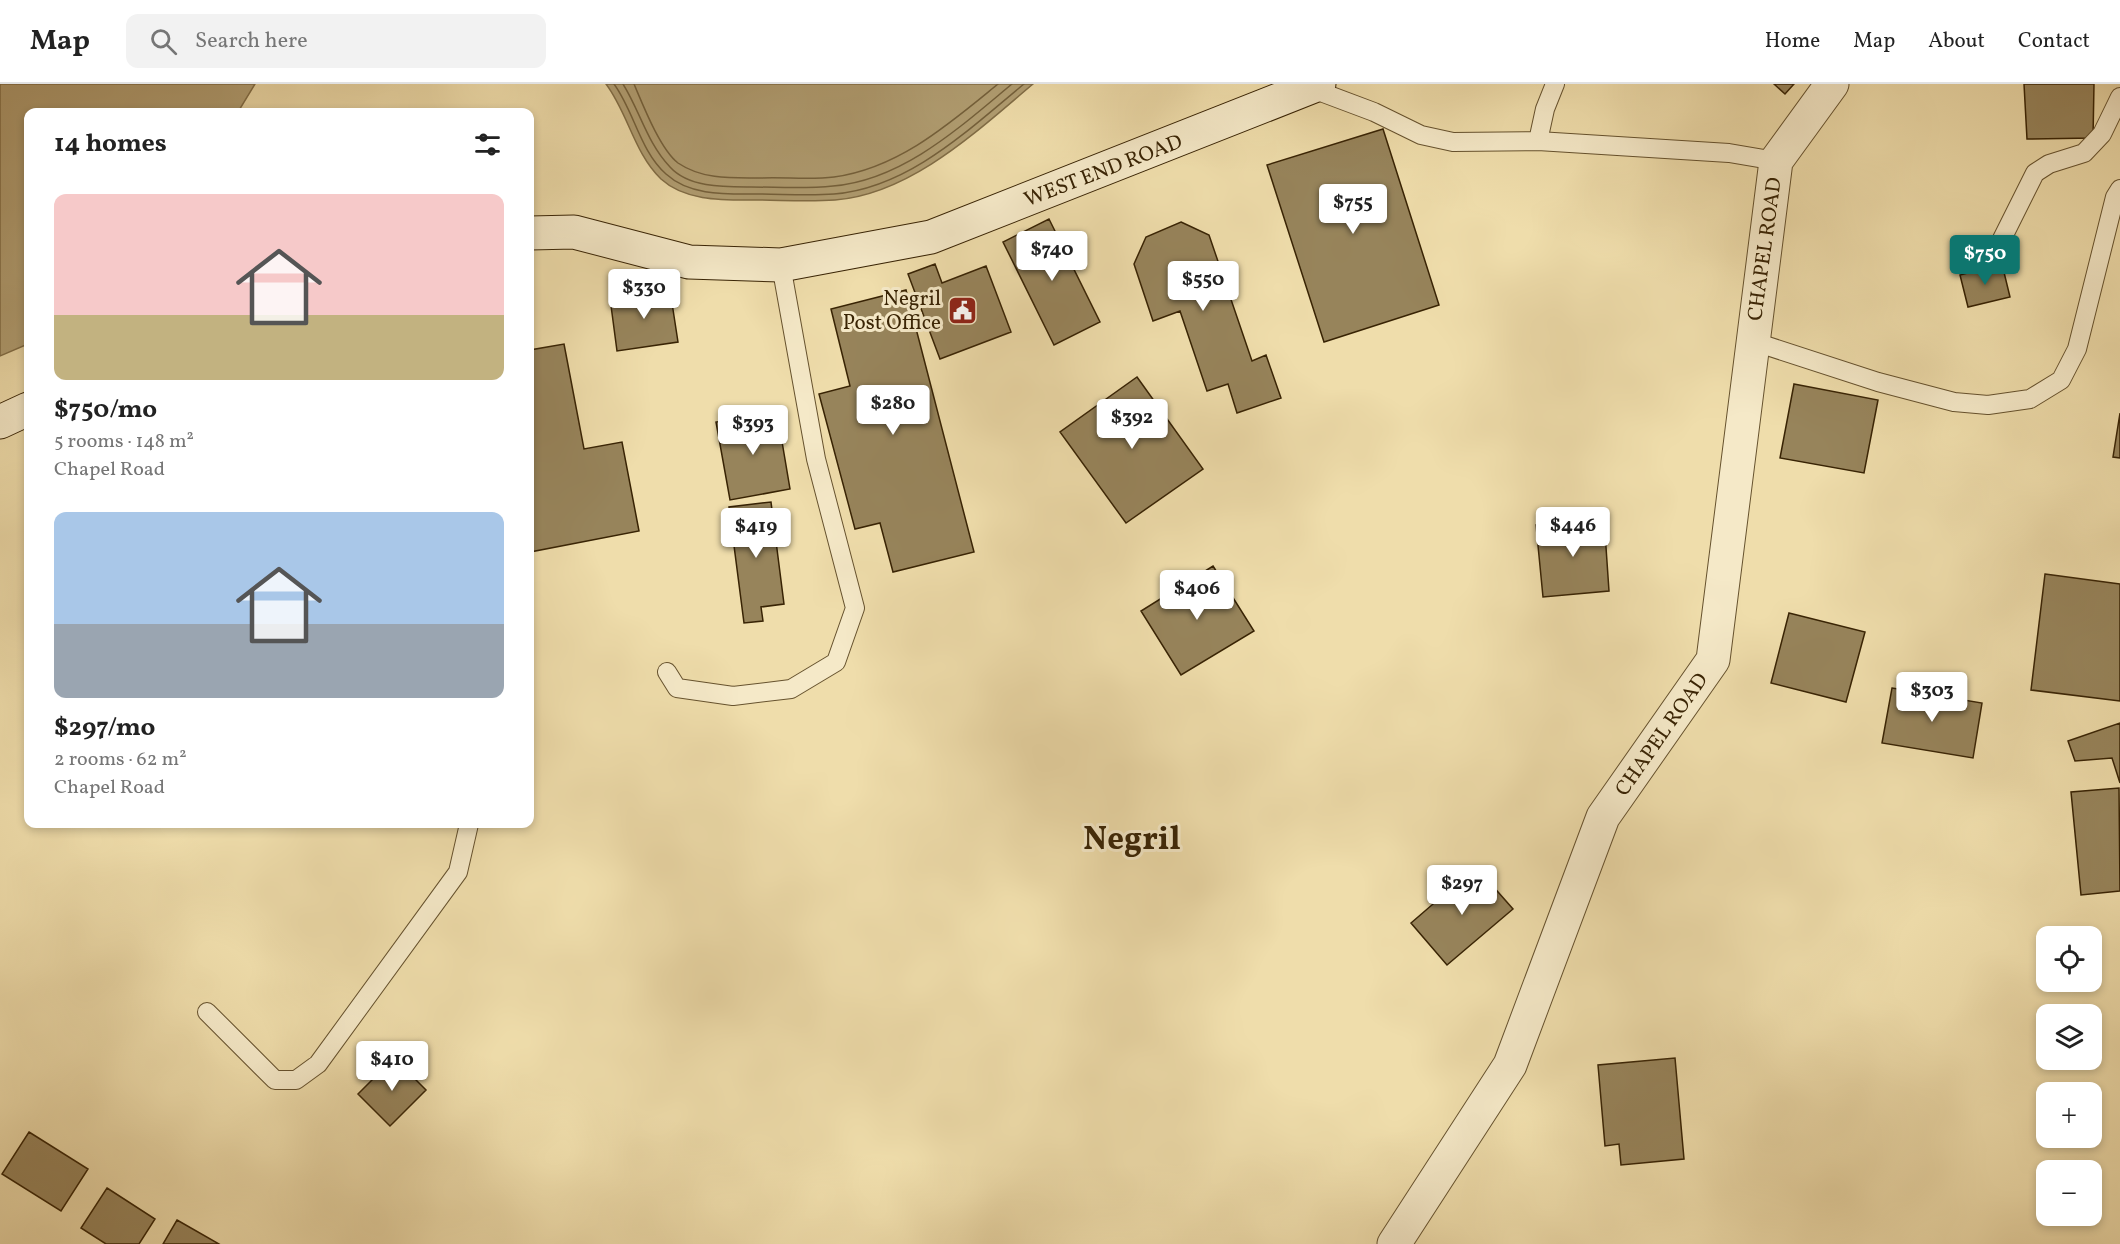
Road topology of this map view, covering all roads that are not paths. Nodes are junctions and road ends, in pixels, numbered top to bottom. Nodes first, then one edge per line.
1 (1555, 84) edge
2 (1832, 84) edge
3 (1314, 86) edge
4 (2120, 97) edge
5 (1538, 141) junction
6 (1776, 161) junction
7 (2120, 189) edge
8 (534, 233) edge
9 (2000, 243) dead end
10 (782, 264) junction
11 (1752, 341) junction
12 (24, 411) edge
13 (0, 422) edge
14 (667, 672) dead end
15 (468, 828) edge
16 (207, 1012) dead end
17 (1394, 1244) edge

1 - 5 lane
2 - 6 street, CHAPEL ROAD
3 - 5 lane
3 - 10 street, WEST END ROAD
4 - 9 lane
5 - 6 lane
6 - 11 street, CHAPEL ROAD
7 - 11 lane
8 - 10 street, WEST END ROAD
10 - 14 lane
11 - 17 street, CHAPEL ROAD
12 - 13 street
15 - 16 lane

